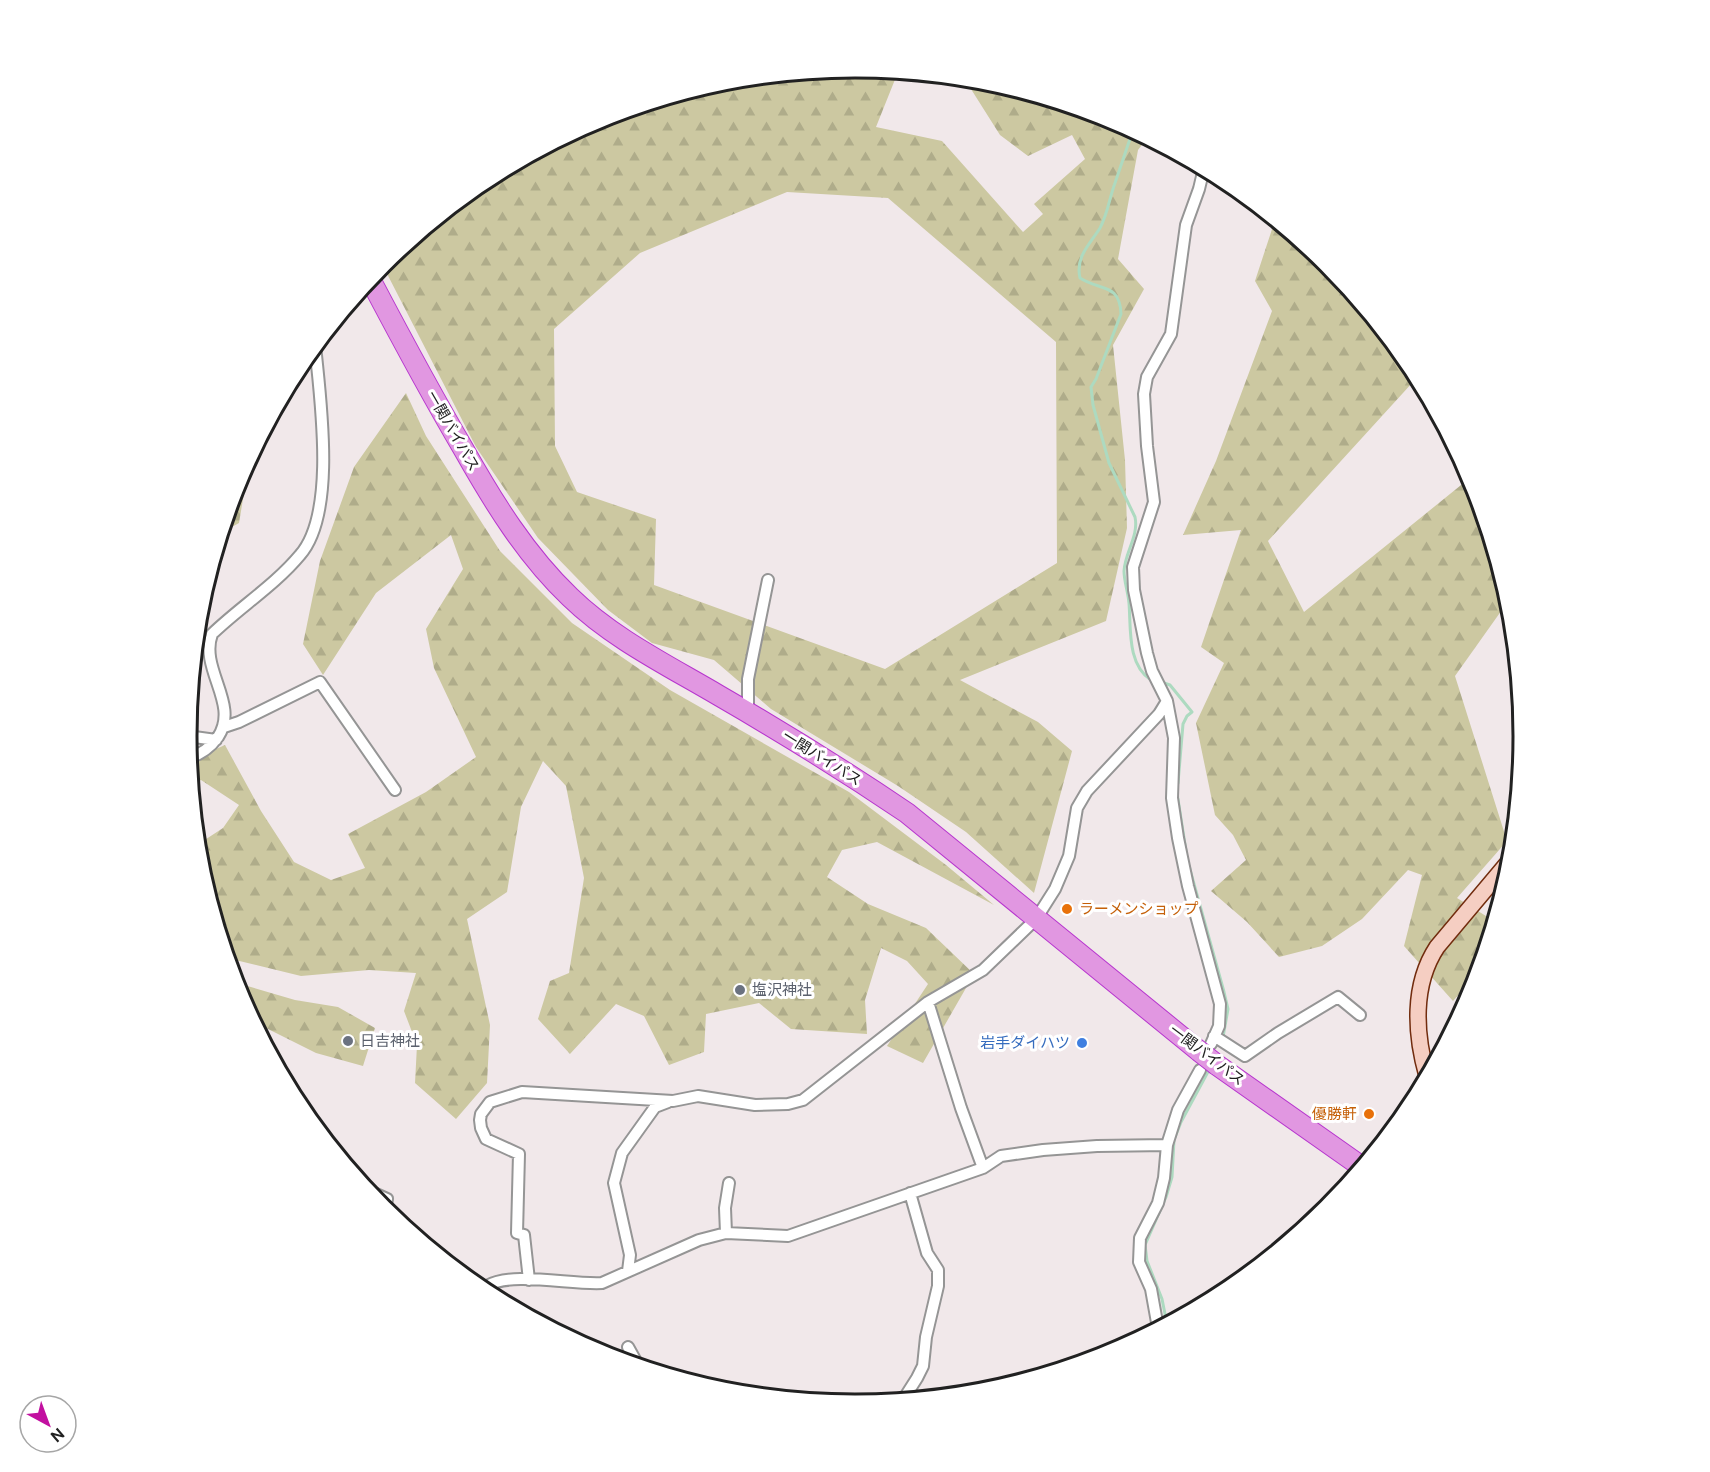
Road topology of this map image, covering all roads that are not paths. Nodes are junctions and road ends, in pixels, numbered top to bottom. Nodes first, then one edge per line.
1 (1202, 177) edge
2 (374, 287) edge
3 (316, 358) edge
4 (768, 580) dead end
5 (1167, 701) junction
6 (748, 712) junction
7 (224, 727) junction
8 (197, 737) edge
9 (216, 740) junction
10 (197, 756) edge
11 (395, 790) dead end
12 (1498, 874) edge
13 (1036, 918) junction
14 (928, 1002) junction
15 (1360, 1015) dead end
16 (1208, 1053) junction
17 (1425, 1066) edge
18 (673, 1101) junction
19 (1167, 1145) junction
20 (1356, 1163) edge
21 (983, 1168) junction
22 (729, 1183) dead end
23 (910, 1193) junction
24 (726, 1233) junction
25 (627, 1271) junction
26 (529, 1280) junction
27 (491, 1284) edge
28 (1157, 1320) edge
29 (628, 1347) dead end
30 (632, 1355) edge
31 (908, 1392) edge

1 - 5 street
2 - 6 highway, 一関バイパス
3 - 7 street
4 - 6 street
5 - 13 street
5 - 16 street
6 - 13 highway, 一関バイパス
7 - 9 street
7 - 11 street
8 - 9 street
9 - 10 street
12 - 17 street
13 - 14 street
13 - 16 highway, 一関バイパス
14 - 18 street
14 - 21 street
15 - 16 street
16 - 19 street
16 - 20 highway, 一関バイパス
18 - 25 street
18 - 26 street
19 - 21 street
19 - 28 street
21 - 23 street
22 - 24 street
23 - 24 street
23 - 31 street
24 - 25 street
25 - 26 street
26 - 27 street
29 - 30 street

